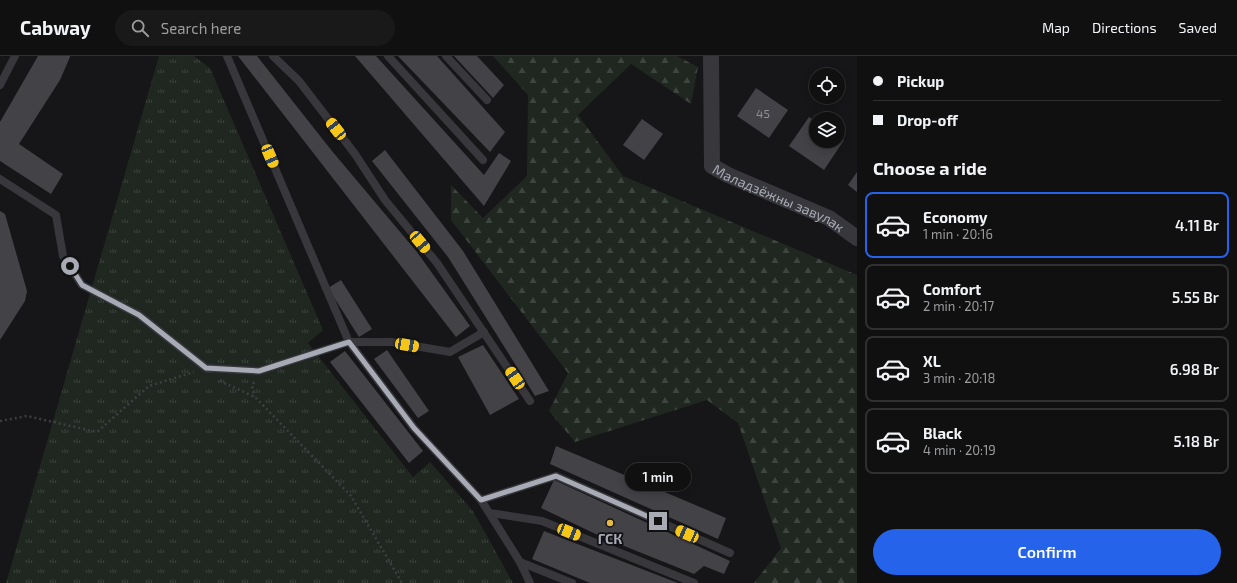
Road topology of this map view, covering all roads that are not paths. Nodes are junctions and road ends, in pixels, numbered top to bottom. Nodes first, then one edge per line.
1 (15, 56) edge
2 (227, 56) edge
3 (273, 56) edge
4 (388, 56) edge
5 (446, 56) edge
6 (711, 56) edge
7 (0, 85) edge
8 (487, 100) dead end
9 (483, 160) dead end
10 (0, 179) edge
11 (857, 238) edge
12 (484, 332) junction
13 (349, 342) junction
14 (530, 401) dead end
15 (481, 500) junction
16 (490, 514) junction
17 (730, 553) dead end
18 (520, 562) junction
19 (530, 583) edge
20 (572, 583) edge
21 (694, 583) edge

1 - 7 lane
2 - 13 lane
3 - 12 lane
4 - 9 lane
5 - 8 lane
6 - 11 street, Маладзёжны завулак
10 - 13 lane
12 - 13 lane
12 - 14 lane
13 - 15 lane
15 - 16 lane
15 - 17 lane
16 - 18 lane
16 - 21 lane
18 - 19 lane
18 - 20 lane

